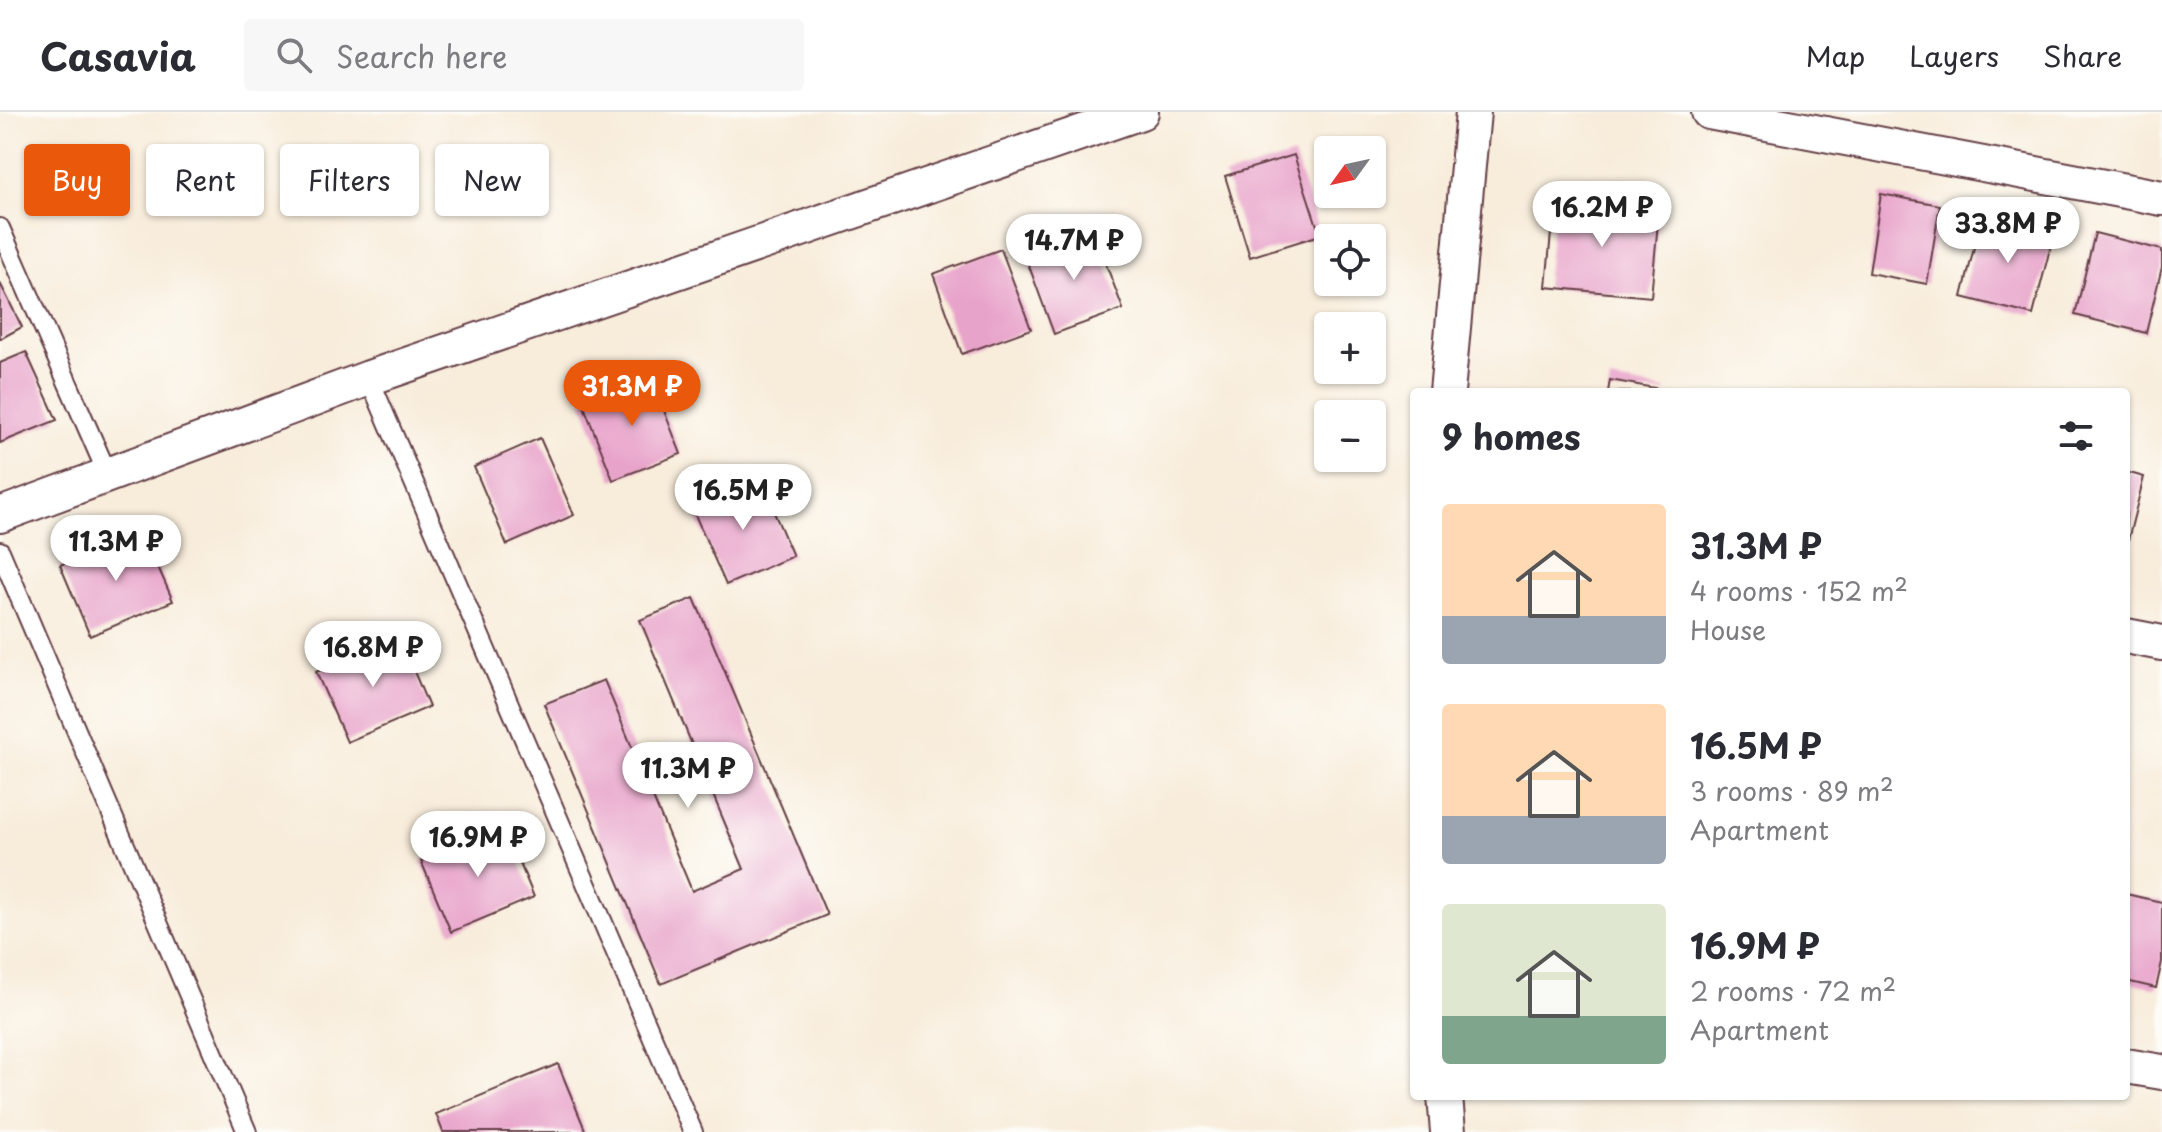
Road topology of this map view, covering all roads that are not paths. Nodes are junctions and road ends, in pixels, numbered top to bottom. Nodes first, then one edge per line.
1 (1141, 112) edge
2 (1473, 112) edge
3 (1709, 112) edge
4 (2162, 198) edge
5 (0, 228) edge
6 (369, 378) junction
7 (1447, 388) edge
8 (108, 475) junction
9 (0, 515) edge
10 (0, 551) edge
11 (2130, 637) edge
12 (2162, 643) edge
13 (2130, 1067) edge
14 (2162, 1072) edge
15 (1445, 1100) edge
16 (247, 1132) edge
17 (693, 1132) edge
18 (1448, 1132) edge

1 - 6 street
2 - 7 street
3 - 4 street
5 - 8 lane
6 - 8 street
6 - 17 lane
8 - 9 street
10 - 16 lane
11 - 12 street
13 - 14 street
15 - 18 street

